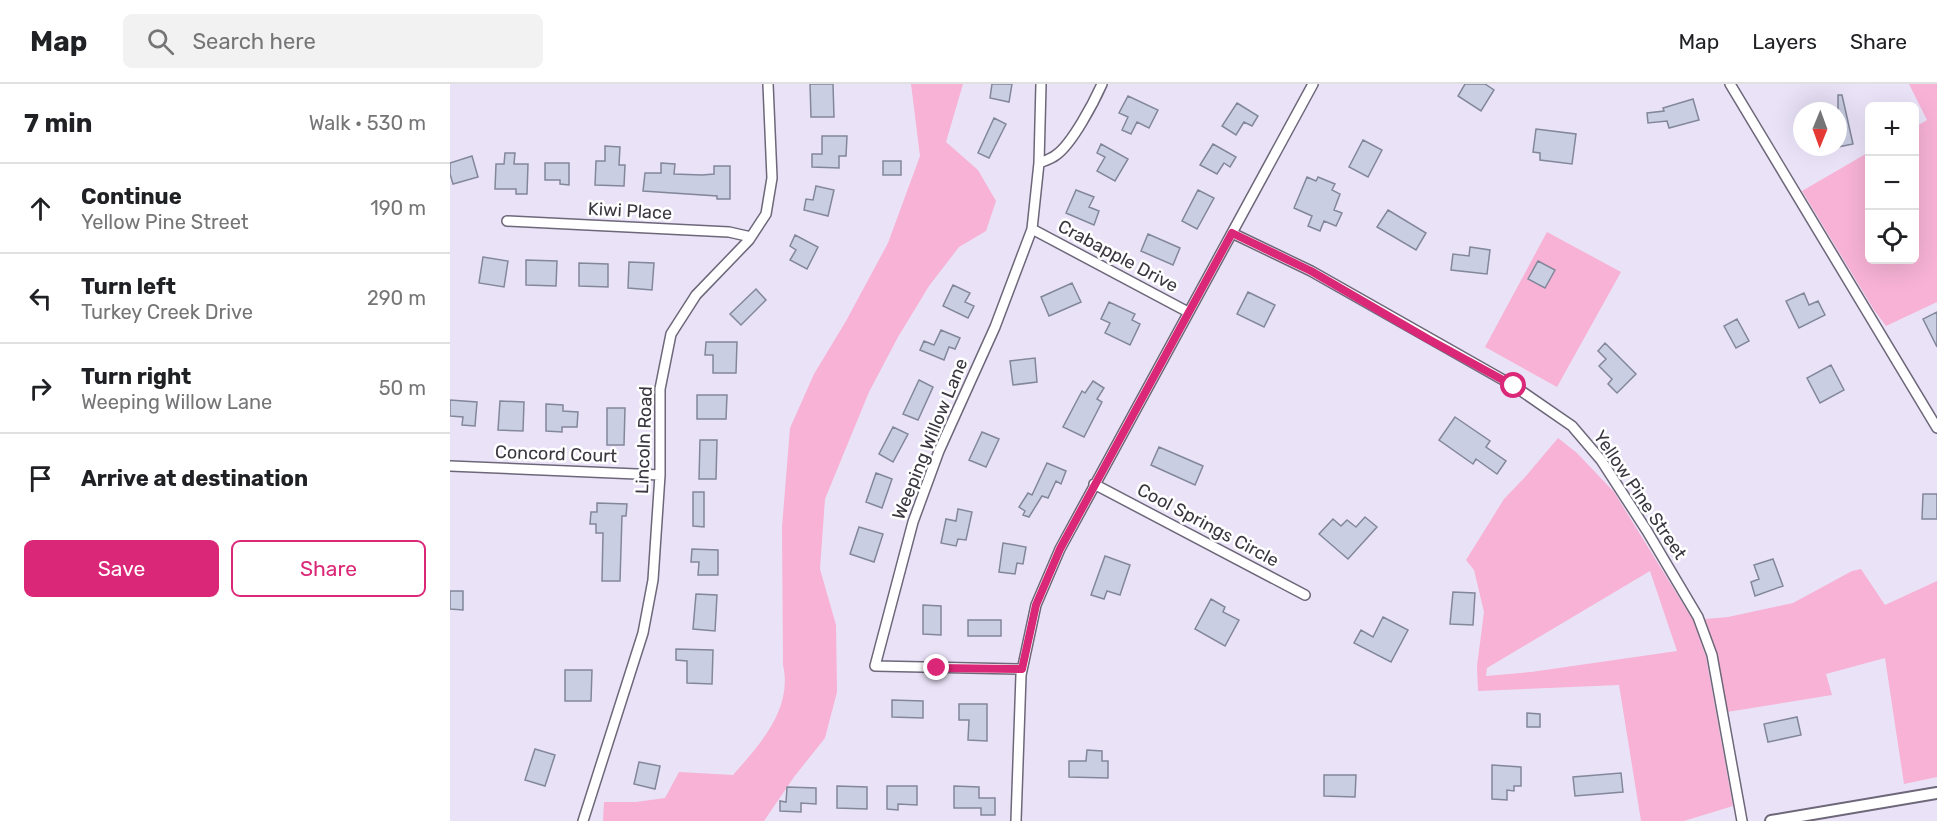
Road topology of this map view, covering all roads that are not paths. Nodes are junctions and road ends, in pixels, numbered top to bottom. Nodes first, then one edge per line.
1 (768, 84) edge
2 (1041, 84) edge
3 (1102, 84) edge
4 (1313, 84) edge
5 (1730, 84) edge
6 (1039, 164) junction
7 (507, 221) dead end
8 (1032, 229) junction
9 (1232, 233) junction
10 (751, 237) junction
11 (1188, 312) junction
12 (1937, 428) edge
13 (450, 466) edge
14 (660, 475) junction
15 (1094, 484) junction
16 (1305, 595) dead end
17 (1022, 669) junction
18 (1937, 793) edge
19 (583, 821) edge
20 (1016, 821) edge
21 (1742, 821) edge
22 (1772, 821) edge

1 - 10 street, Lincoln Road
2 - 6 street, Weeping Willow Lane
3 - 6 street
4 - 9 street
5 - 12 street
6 - 8 street, Weeping Willow Lane
7 - 10 street, Kiwi Place
8 - 11 street, Crabapple Drive
8 - 17 street, Weeping Willow Lane
9 - 11 street
9 - 21 street, Yellow Pine Street
10 - 14 street, Lincoln Road
11 - 15 street
13 - 14 street, Concord Court
14 - 19 street, Lincoln Road
15 - 16 street, Cool Springs Circle
15 - 17 street
17 - 20 street
18 - 22 street

